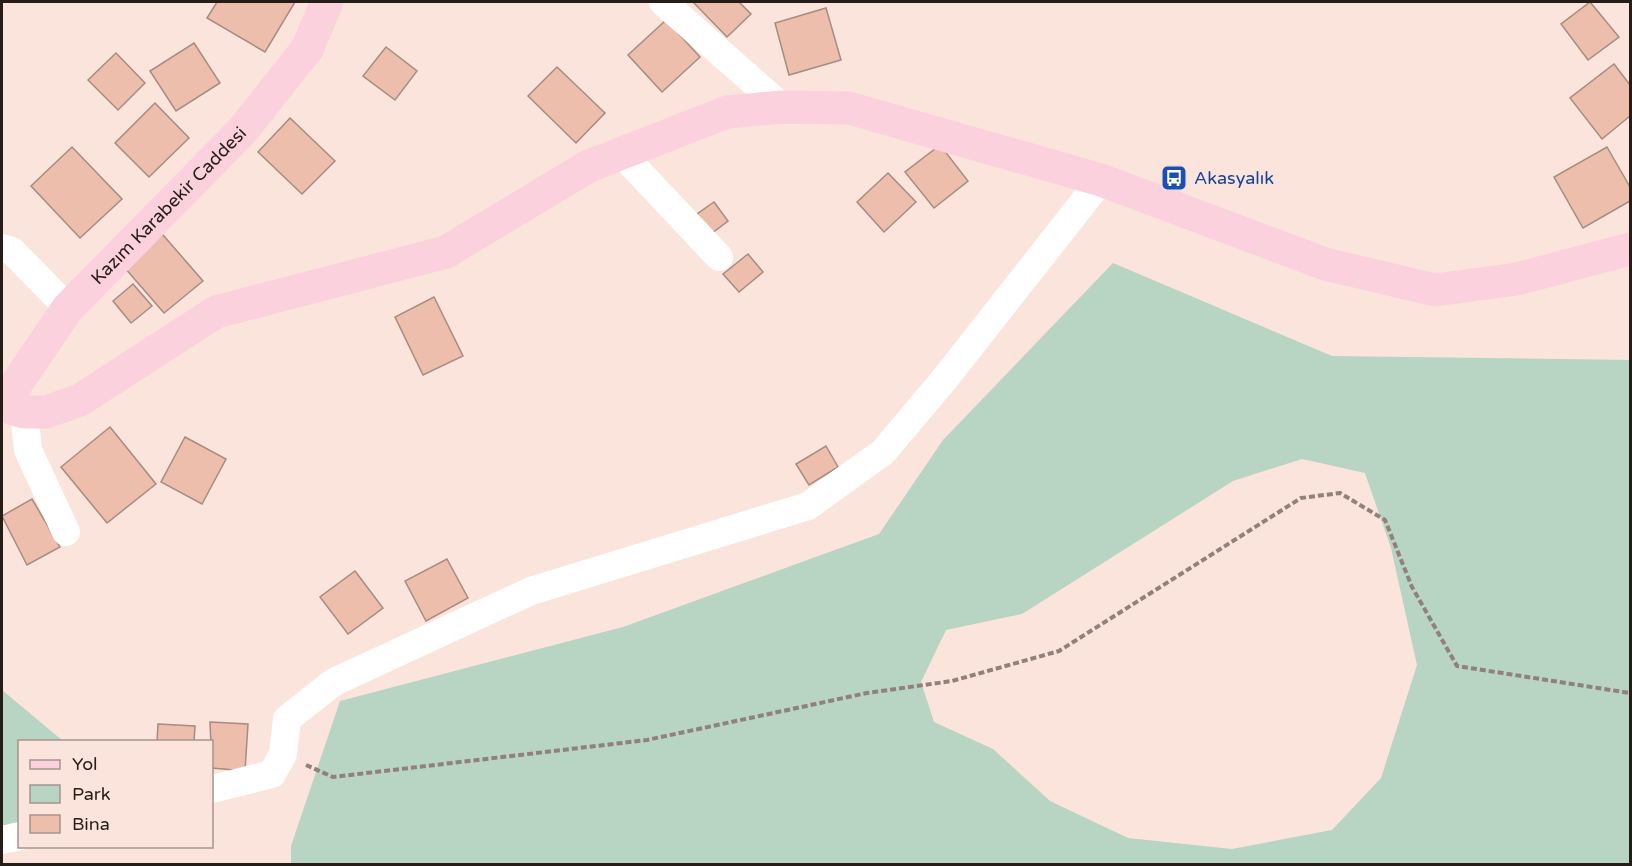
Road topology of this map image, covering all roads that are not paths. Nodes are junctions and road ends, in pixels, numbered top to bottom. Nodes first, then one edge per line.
1 (327, 2) edge
2 (663, 2) edge
3 (782, 107) junction
4 (621, 153) junction
5 (1101, 180) junction
6 (2, 248) edge
7 (1630, 249) edge
8 (719, 257) dead end
9 (68, 308) junction
10 (9, 407) edge
11 (66, 532) dead end
12 (213, 789) edge
13 (18, 836) edge
14 (2, 840) edge

1 - 9 street, Kazım Karabekir Caddesi
2 - 3 street
3 - 4 street
3 - 5 street
4 - 8 street
4 - 10 street
5 - 7 street
5 - 12 street
6 - 9 street
9 - 10 street, Kazım Karabekir Caddesi
10 - 11 street
13 - 14 street

